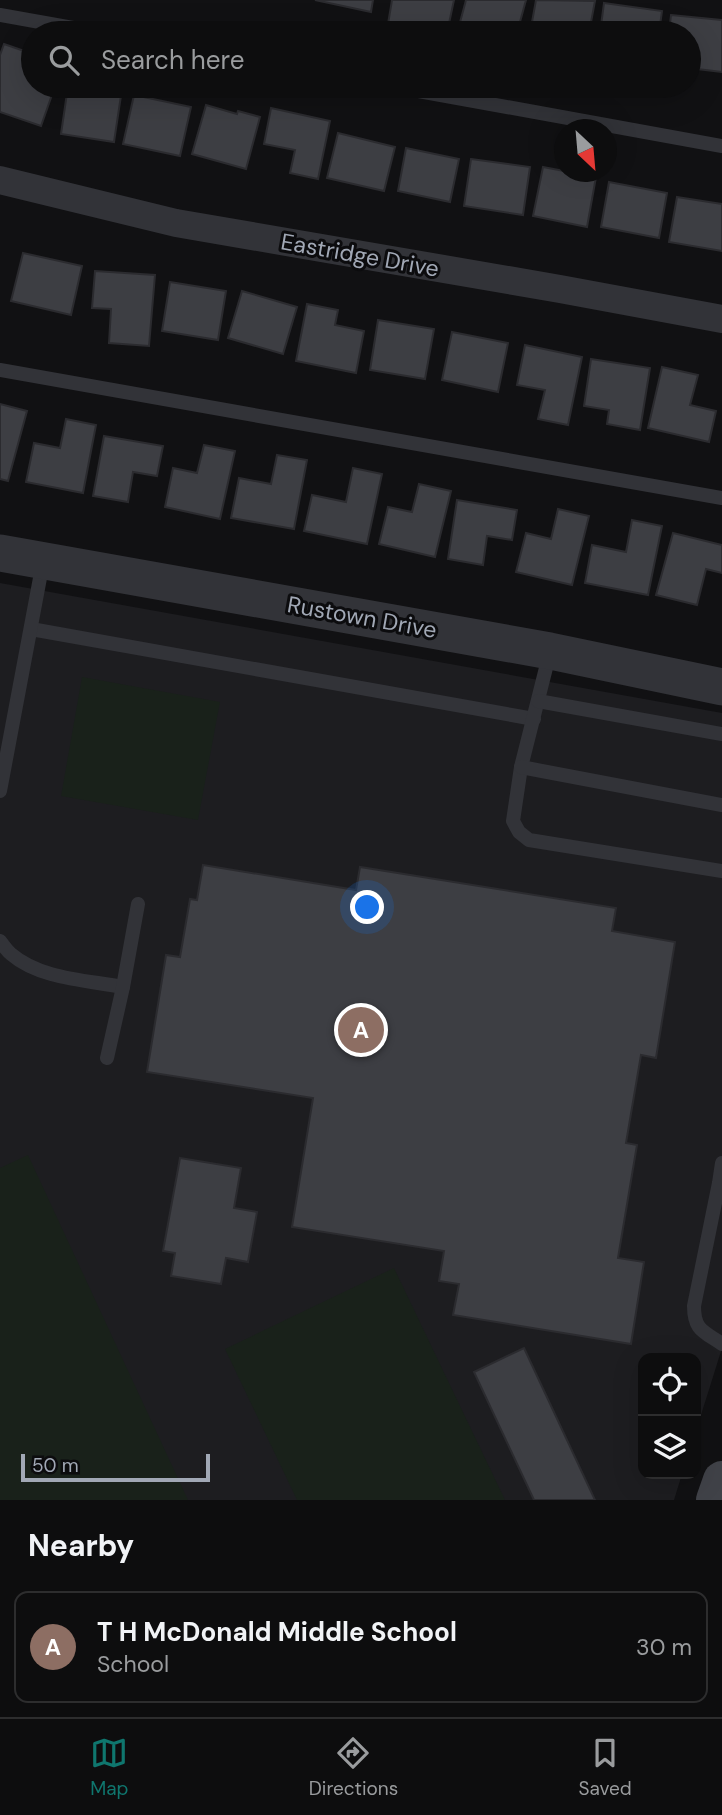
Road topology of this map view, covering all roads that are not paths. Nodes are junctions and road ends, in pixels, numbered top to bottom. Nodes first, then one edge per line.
1 (0, 15) edge
2 (34, 21) edge
3 (457, 98) edge
4 (722, 146) edge
5 (0, 180) edge
6 (722, 319) edge
7 (0, 370) edge
8 (722, 498) edge
9 (0, 553) edge
10 (44, 561) junction
11 (31, 629) junction
12 (550, 651) junction
13 (722, 687) edge
14 (538, 701) junction
15 (534, 719) junction
16 (722, 734) edge
17 (521, 767) junction
18 (0, 791) edge
19 (722, 805) edge
20 (722, 871) edge
21 (138, 904) dead end
22 (0, 941) edge
23 (123, 987) junction
24 (107, 1058) dead end
25 (722, 1163) edge
26 (722, 1344) edge
27 (722, 1480) edge
28 (715, 1500) edge

1 - 2 lane
3 - 4 lane
5 - 6 street, Eastridge Drive
7 - 8 lane
9 - 10 street, Rustown Drive
10 - 11 lane
10 - 12 street, Rustown Drive
11 - 15 lane
11 - 18 lane
12 - 13 street, Rustown Drive
12 - 14 lane
14 - 15 lane
14 - 16 lane
15 - 17 lane
17 - 19 lane
17 - 20 lane
21 - 23 lane
22 - 23 lane
23 - 24 lane
25 - 26 lane
27 - 28 main road

